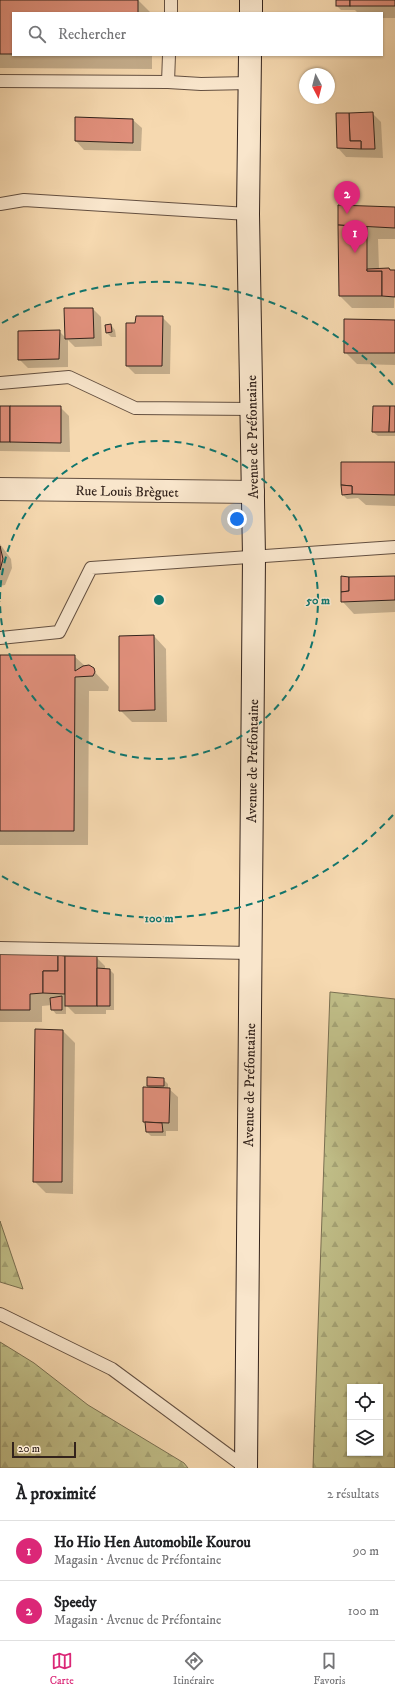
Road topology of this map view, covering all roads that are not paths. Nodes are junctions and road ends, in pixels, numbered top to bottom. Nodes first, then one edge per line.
1 (251, 0) edge
2 (251, 12) edge
3 (169, 56) edge
4 (250, 56) edge
5 (0, 81) edge
6 (168, 82) junction
7 (250, 83) junction
8 (0, 204) edge
9 (248, 214) junction
10 (0, 383) edge
11 (252, 409) junction
12 (0, 489) edge
13 (253, 492) junction
14 (395, 546) edge
15 (254, 557) junction
16 (0, 638) edge
17 (0, 948) edge
18 (250, 952) junction
19 (0, 1314) edge
20 (246, 1468) edge

1 - 2 main road
3 - 6 lane
4 - 7 main road, Avenue de Préfontaine
5 - 6 lane
6 - 7 lane
7 - 9 main road, Avenue de Préfontaine
8 - 9 lane
9 - 11 main road, Avenue de Préfontaine
10 - 11 lane
11 - 13 main road, Avenue de Préfontaine
12 - 13 main road, Rue Louis Brèguet
13 - 15 main road, Avenue de Préfontaine
14 - 15 lane
15 - 16 lane
15 - 18 main road, Avenue de Préfontaine
17 - 18 lane
18 - 20 main road, Avenue de Préfontaine
19 - 20 lane

